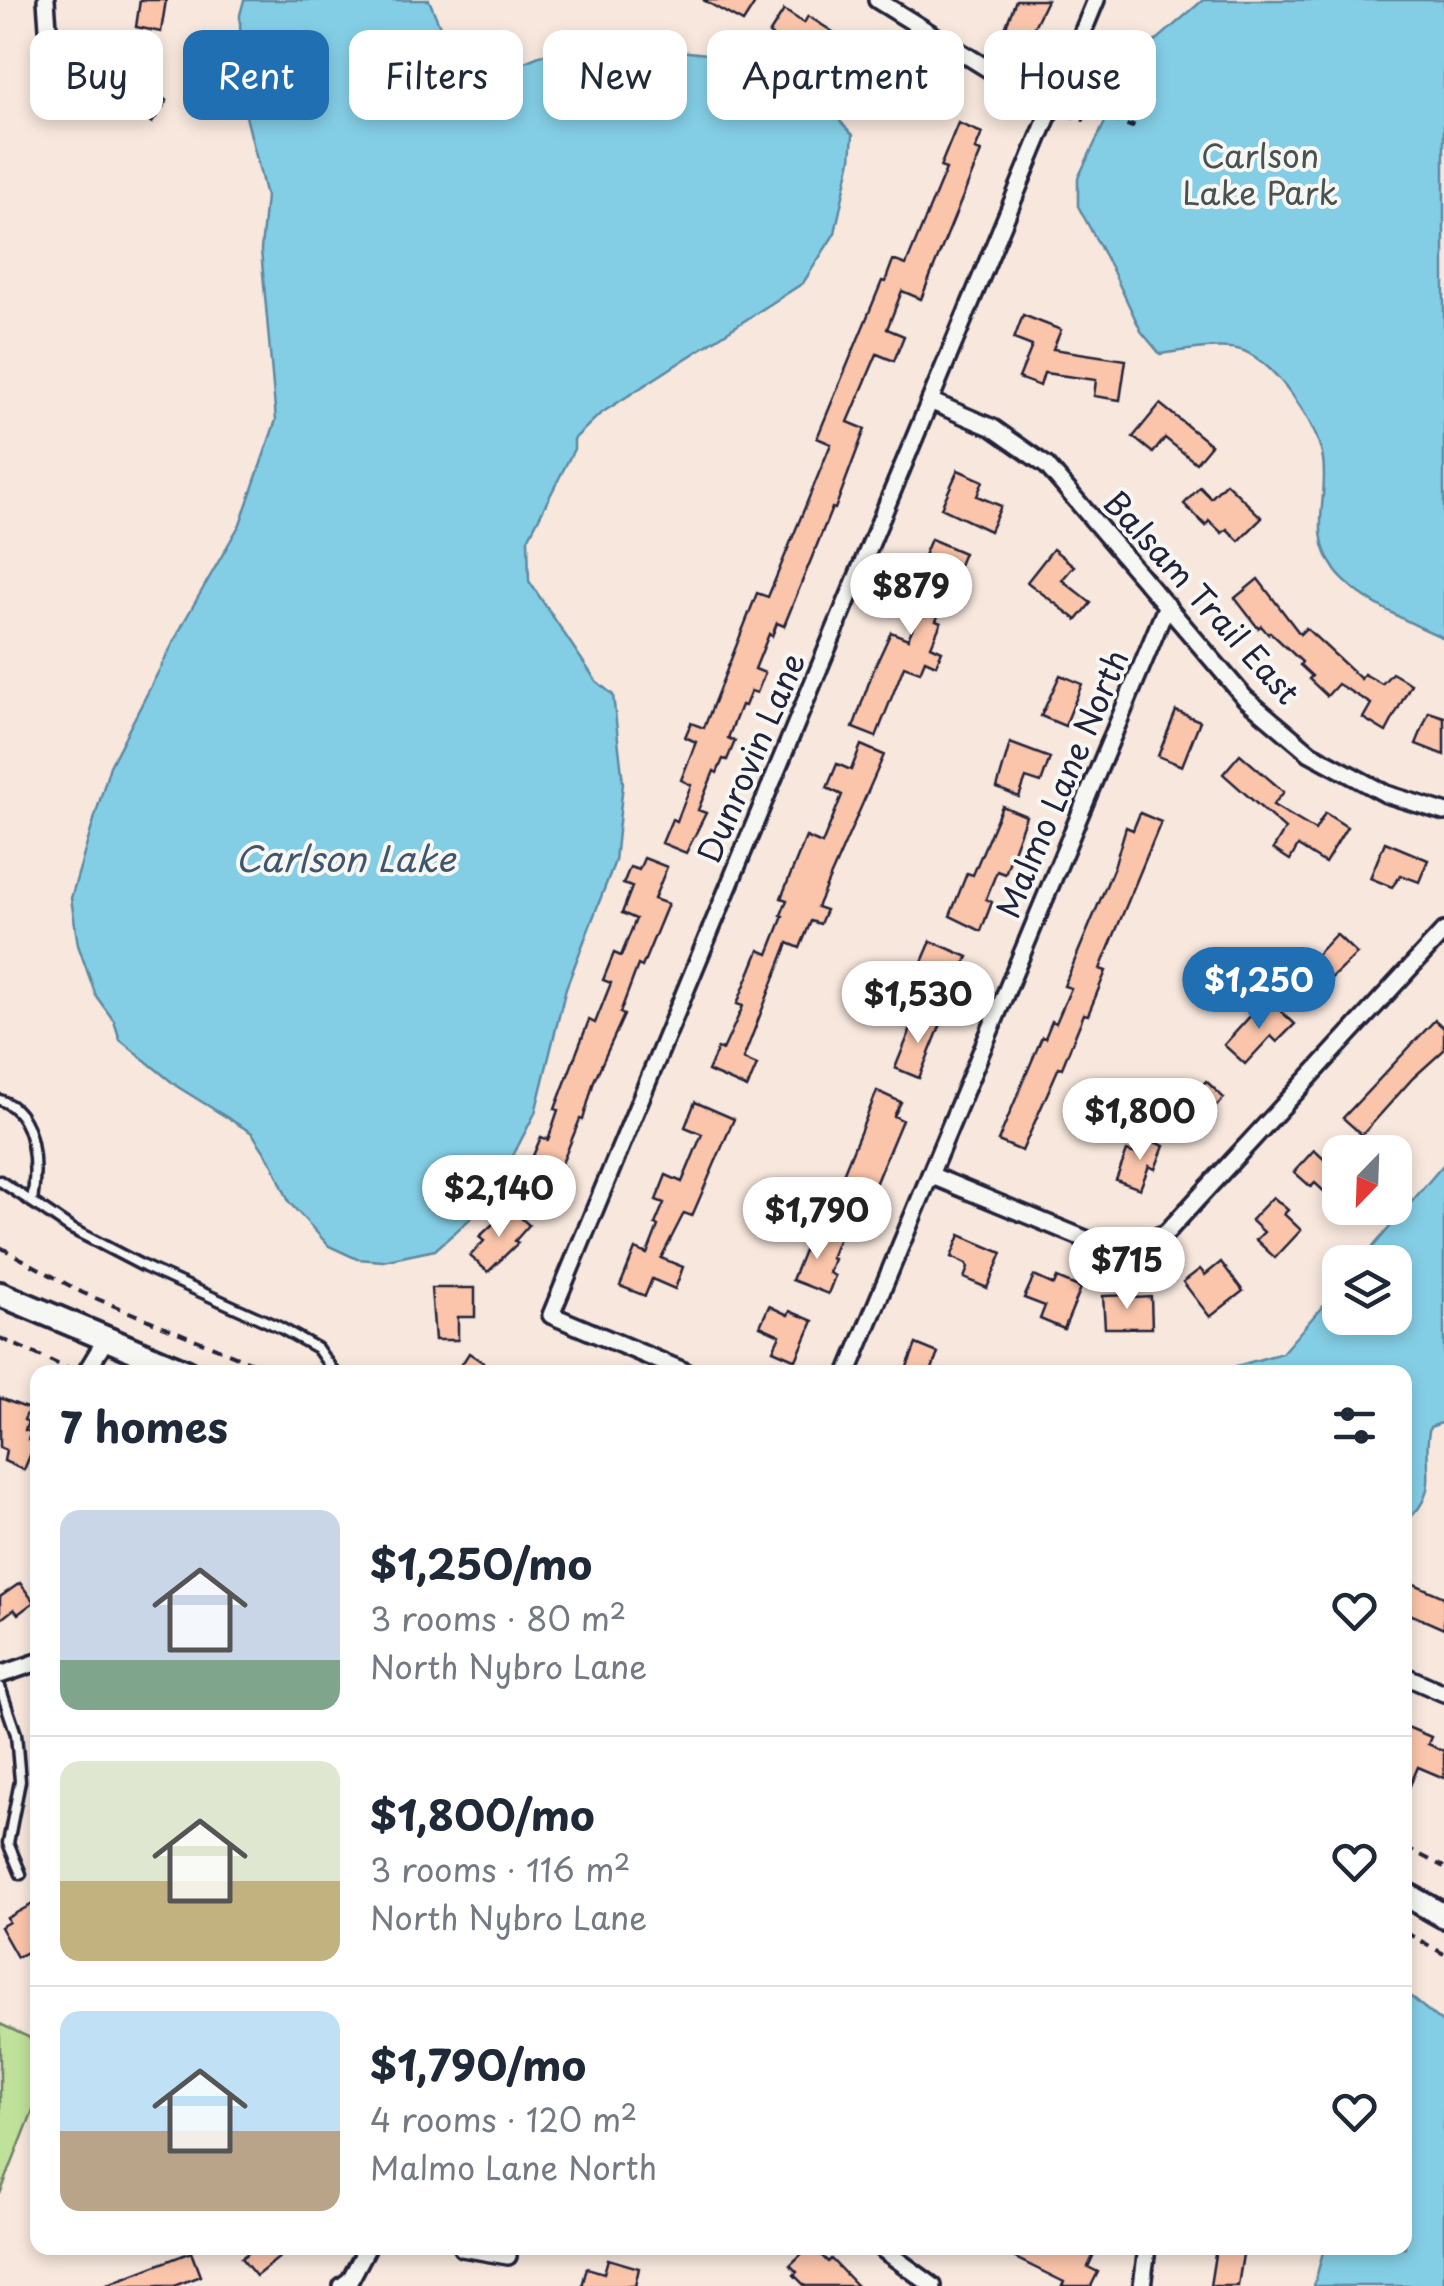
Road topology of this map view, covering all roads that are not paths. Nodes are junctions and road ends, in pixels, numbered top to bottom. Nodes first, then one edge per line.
1 (46, 0) edge
2 (876, 0) edge
3 (1096, 0) edge
4 (48, 28) dead end
5 (1086, 30) edge
6 (984, 66) edge
7 (1054, 120) edge
8 (930, 400) junction
9 (1167, 605) junction
10 (1444, 812) edge
11 (1444, 931) edge
12 (0, 1100) edge
13 (930, 1175) junction
14 (0, 1181) edge
15 (32, 1202) junction
16 (0, 1294) edge
17 (106, 1339) junction
18 (90, 1365) edge
19 (169, 1365) edge
20 (329, 1365) edge
21 (669, 1365) edge
22 (851, 1365) edge
23 (30, 1665) edge
24 (0, 1676) edge
25 (1412, 1679) edge
26 (0, 1687) edge
27 (1444, 1693) edge
28 (22, 1874) dead end
29 (1412, 1898) edge
30 (1444, 1916) edge
31 (363, 2255) edge
32 (502, 2255) edge
33 (890, 2255) edge
34 (1146, 2255) edge
35 (508, 2256) dead end
36 (342, 2286) edge
37 (933, 2286) edge
38 (1142, 2286) edge

1 - 4 street
2 - 6 street
3 - 5 street, Dunrovin Lane
7 - 8 street, Dunrovin Lane
8 - 9 street, Balsam Trail East
8 - 21 street, Dunrovin Lane
9 - 10 street, Balsam Trail East
9 - 13 street, Malmo Lane North
11 - 13 street
12 - 15 lane
13 - 22 street, Malmo Lane North
14 - 15 lane
15 - 20 lane
16 - 17 main road
17 - 18 street
17 - 19 main road
23 - 24 street
25 - 27 street
26 - 28 lane
29 - 30 main road
31 - 36 street
32 - 35 street
33 - 37 street
34 - 38 street

